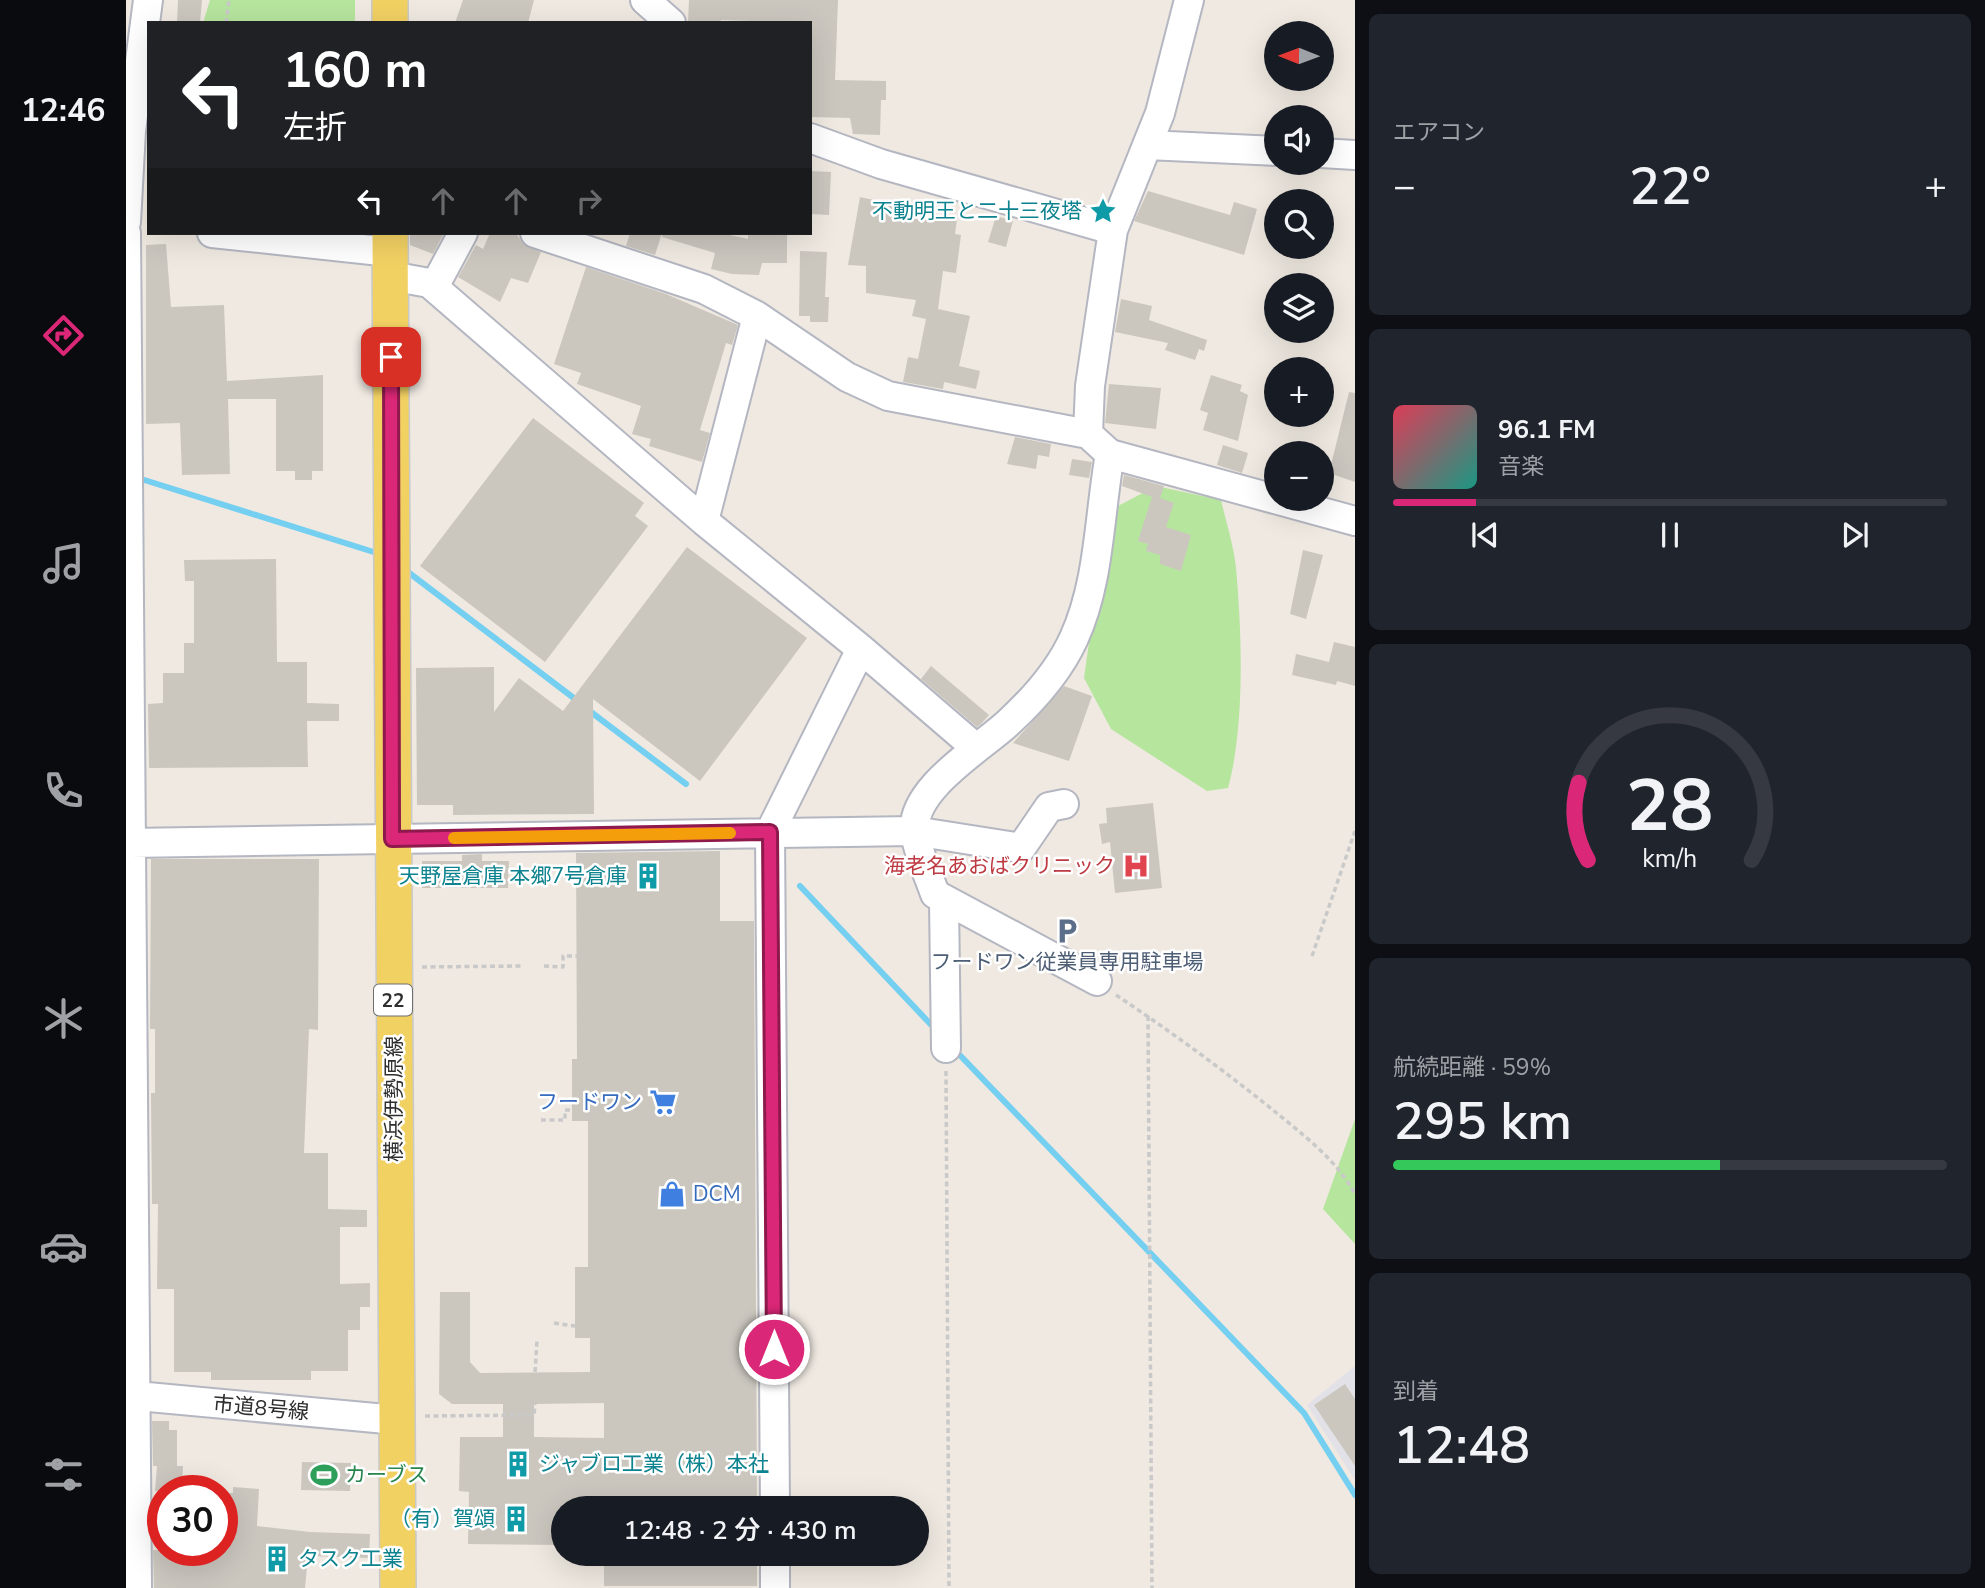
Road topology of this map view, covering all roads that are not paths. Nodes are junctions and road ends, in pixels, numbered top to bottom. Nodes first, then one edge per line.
1 (148, 0) edge
2 (390, 0) edge
3 (645, 0) edge
4 (1189, 0) edge
5 (390, 21) edge
6 (669, 21) edge
7 (135, 132) edge
8 (812, 139) edge
9 (1147, 145) junction
10 (1264, 150) edge
11 (1334, 154) edge
12 (1355, 155) edge
13 (126, 223) edge
14 (147, 226) edge
15 (1113, 230) junction
16 (126, 233) edge
17 (229, 235) edge
18 (462, 235) edge
19 (541, 235) edge
20 (390, 254) edge
21 (434, 288) junction
22 (757, 316) junction
23 (1088, 434) junction
24 (1110, 454) junction
25 (704, 521) junction
26 (1355, 521) edge
27 (861, 649) junction
28 (975, 748) junction
29 (1064, 804) dead end
30 (914, 831) junction
31 (770, 832) junction
32 (392, 839) junction
33 (130, 843) junction
34 (944, 901) junction
35 (1097, 981) road end
36 (945, 1036) road end
37 (130, 1395) edge
38 (405, 1418) junction
39 (775, 1496) edge
40 (775, 1566) edge
41 (137, 1588) edge
42 (398, 1588) edge
43 (775, 1588) edge

1 - 7 street
2 - 5 main road
3 - 6 street
4 - 9 street
7 - 13 street
8 - 15 street
9 - 10 street
9 - 15 street
11 - 12 street
13 - 14 street
15 - 23 street
16 - 33 street
17 - 20 street
18 - 21 street
19 - 22 street
20 - 21 street
20 - 32 main road, 横浜伊勢原線 / 22
21 - 25 street
22 - 23 street
22 - 25 street
23 - 24 street
24 - 26 street
24 - 28 street
25 - 27 street
27 - 28 street
27 - 31 street
28 - 30 street
29 - 30 street
30 - 31 street
30 - 34 street
31 - 32 street
31 - 39 street
32 - 33 street
32 - 38 main road, 横浜伊勢原線 / 22
33 - 37 street
34 - 35 street
34 - 36 street
37 - 38 street, 市道8号線
37 - 41 street
38 - 42 main road, 横浜伊勢原線 / 22
40 - 43 street

